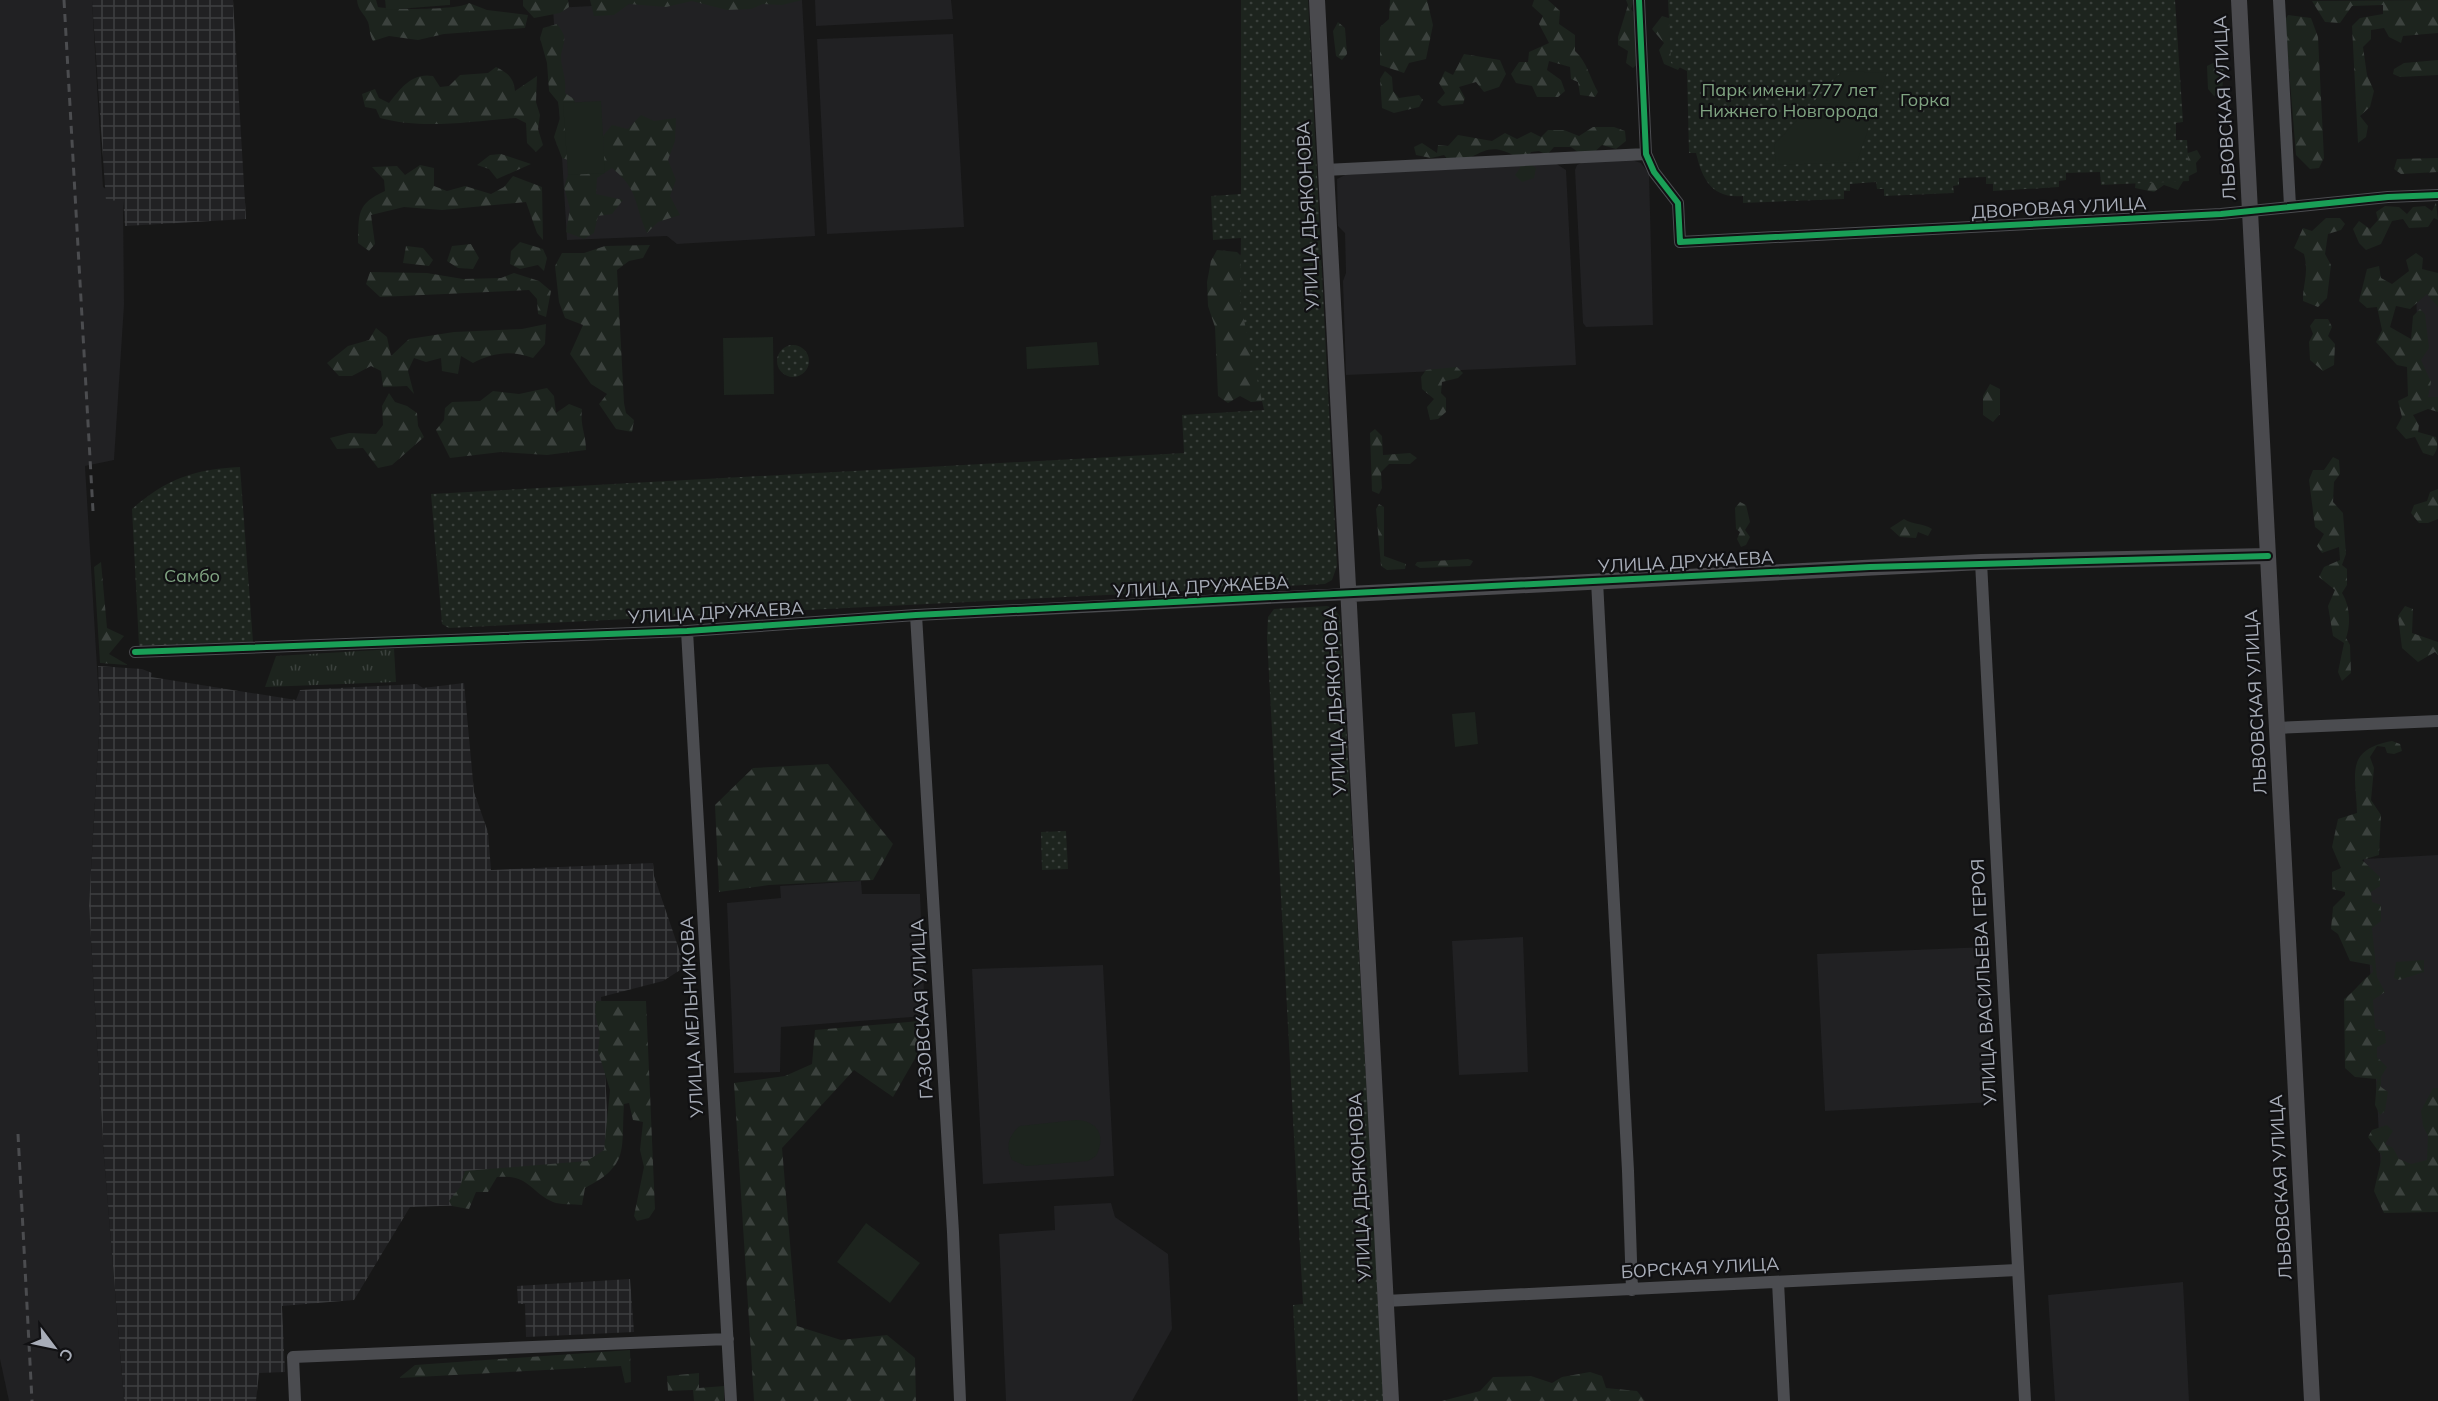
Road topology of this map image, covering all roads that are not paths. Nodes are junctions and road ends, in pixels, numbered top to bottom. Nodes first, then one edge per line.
1 (1317, 0) edge
2 (1639, 0) edge
3 (2239, 0) edge
4 (2279, 0) edge
5 (1646, 154) junction
6 (1325, 170) junction
7 (2438, 195) edge
8 (2290, 206) junction
9 (2250, 210) junction
10 (2268, 556) junction
11 (1981, 562) junction
12 (1597, 581) junction
13 (1349, 594) junction
14 (916, 615) junction
15 (687, 631) junction
16 (135, 652) dead end
17 (2438, 721) edge
18 (2277, 728) junction
19 (2017, 1269) junction
20 (1778, 1282) junction
21 (1632, 1290) junction
22 (1385, 1300) junction
23 (728, 1339) junction
24 (295, 1401) edge
25 (731, 1401) edge
26 (960, 1401) edge
27 (1391, 1401) edge
28 (1784, 1401) edge
29 (2025, 1401) edge
30 (2312, 1401) edge

1 - 6 main road, УЛИЦА ДЬЯКОНОВА
2 - 5 street
3 - 9 main road, ЛЬВОВСКАЯ УЛИЦА
4 - 8 street
5 - 6 street
5 - 9 street, ДВОРОВАЯ УЛИЦА
6 - 13 main road, УЛИЦА ДЬЯКОНОВА
7 - 8 street, ДВОРОВАЯ УЛИЦА
8 - 9 street, ДВОРОВАЯ УЛИЦА
9 - 10 main road, ЛЬВОВСКАЯ УЛИЦА
10 - 11 main road, УЛИЦА ДРУЖАЕВА
10 - 18 main road, ЛЬВОВСКАЯ УЛИЦА
11 - 12 main road, УЛИЦА ДРУЖАЕВА
11 - 19 street, УЛИЦА ВАСИЛЬЕВА ГЕРОЯ
12 - 13 main road, УЛИЦА ДРУЖАЕВА
12 - 21 street
13 - 14 street, УЛИЦА ДРУЖАЕВА
13 - 22 main road, УЛИЦА ДЬЯКОНОВА
14 - 15 street, УЛИЦА ДРУЖАЕВА
14 - 26 street, ГАЗОВСКАЯ УЛИЦА
15 - 16 street, УЛИЦА ДРУЖАЕВА
15 - 23 street, УЛИЦА МЕЛЬНИКОВА
17 - 18 street
18 - 30 main road, ЛЬВОВСКАЯ УЛИЦА
19 - 20 street, БОРСКАЯ УЛИЦА
19 - 29 street, УЛИЦА ВАСИЛЬЕВА ГЕРОЯ
20 - 21 street, БОРСКАЯ УЛИЦА
20 - 28 street
21 - 22 street, БОРСКАЯ УЛИЦА
22 - 27 main road, УЛИЦА ДЬЯКОНОВА
23 - 24 street
23 - 25 street, УЛИЦА МЕЛЬНИКОВА

